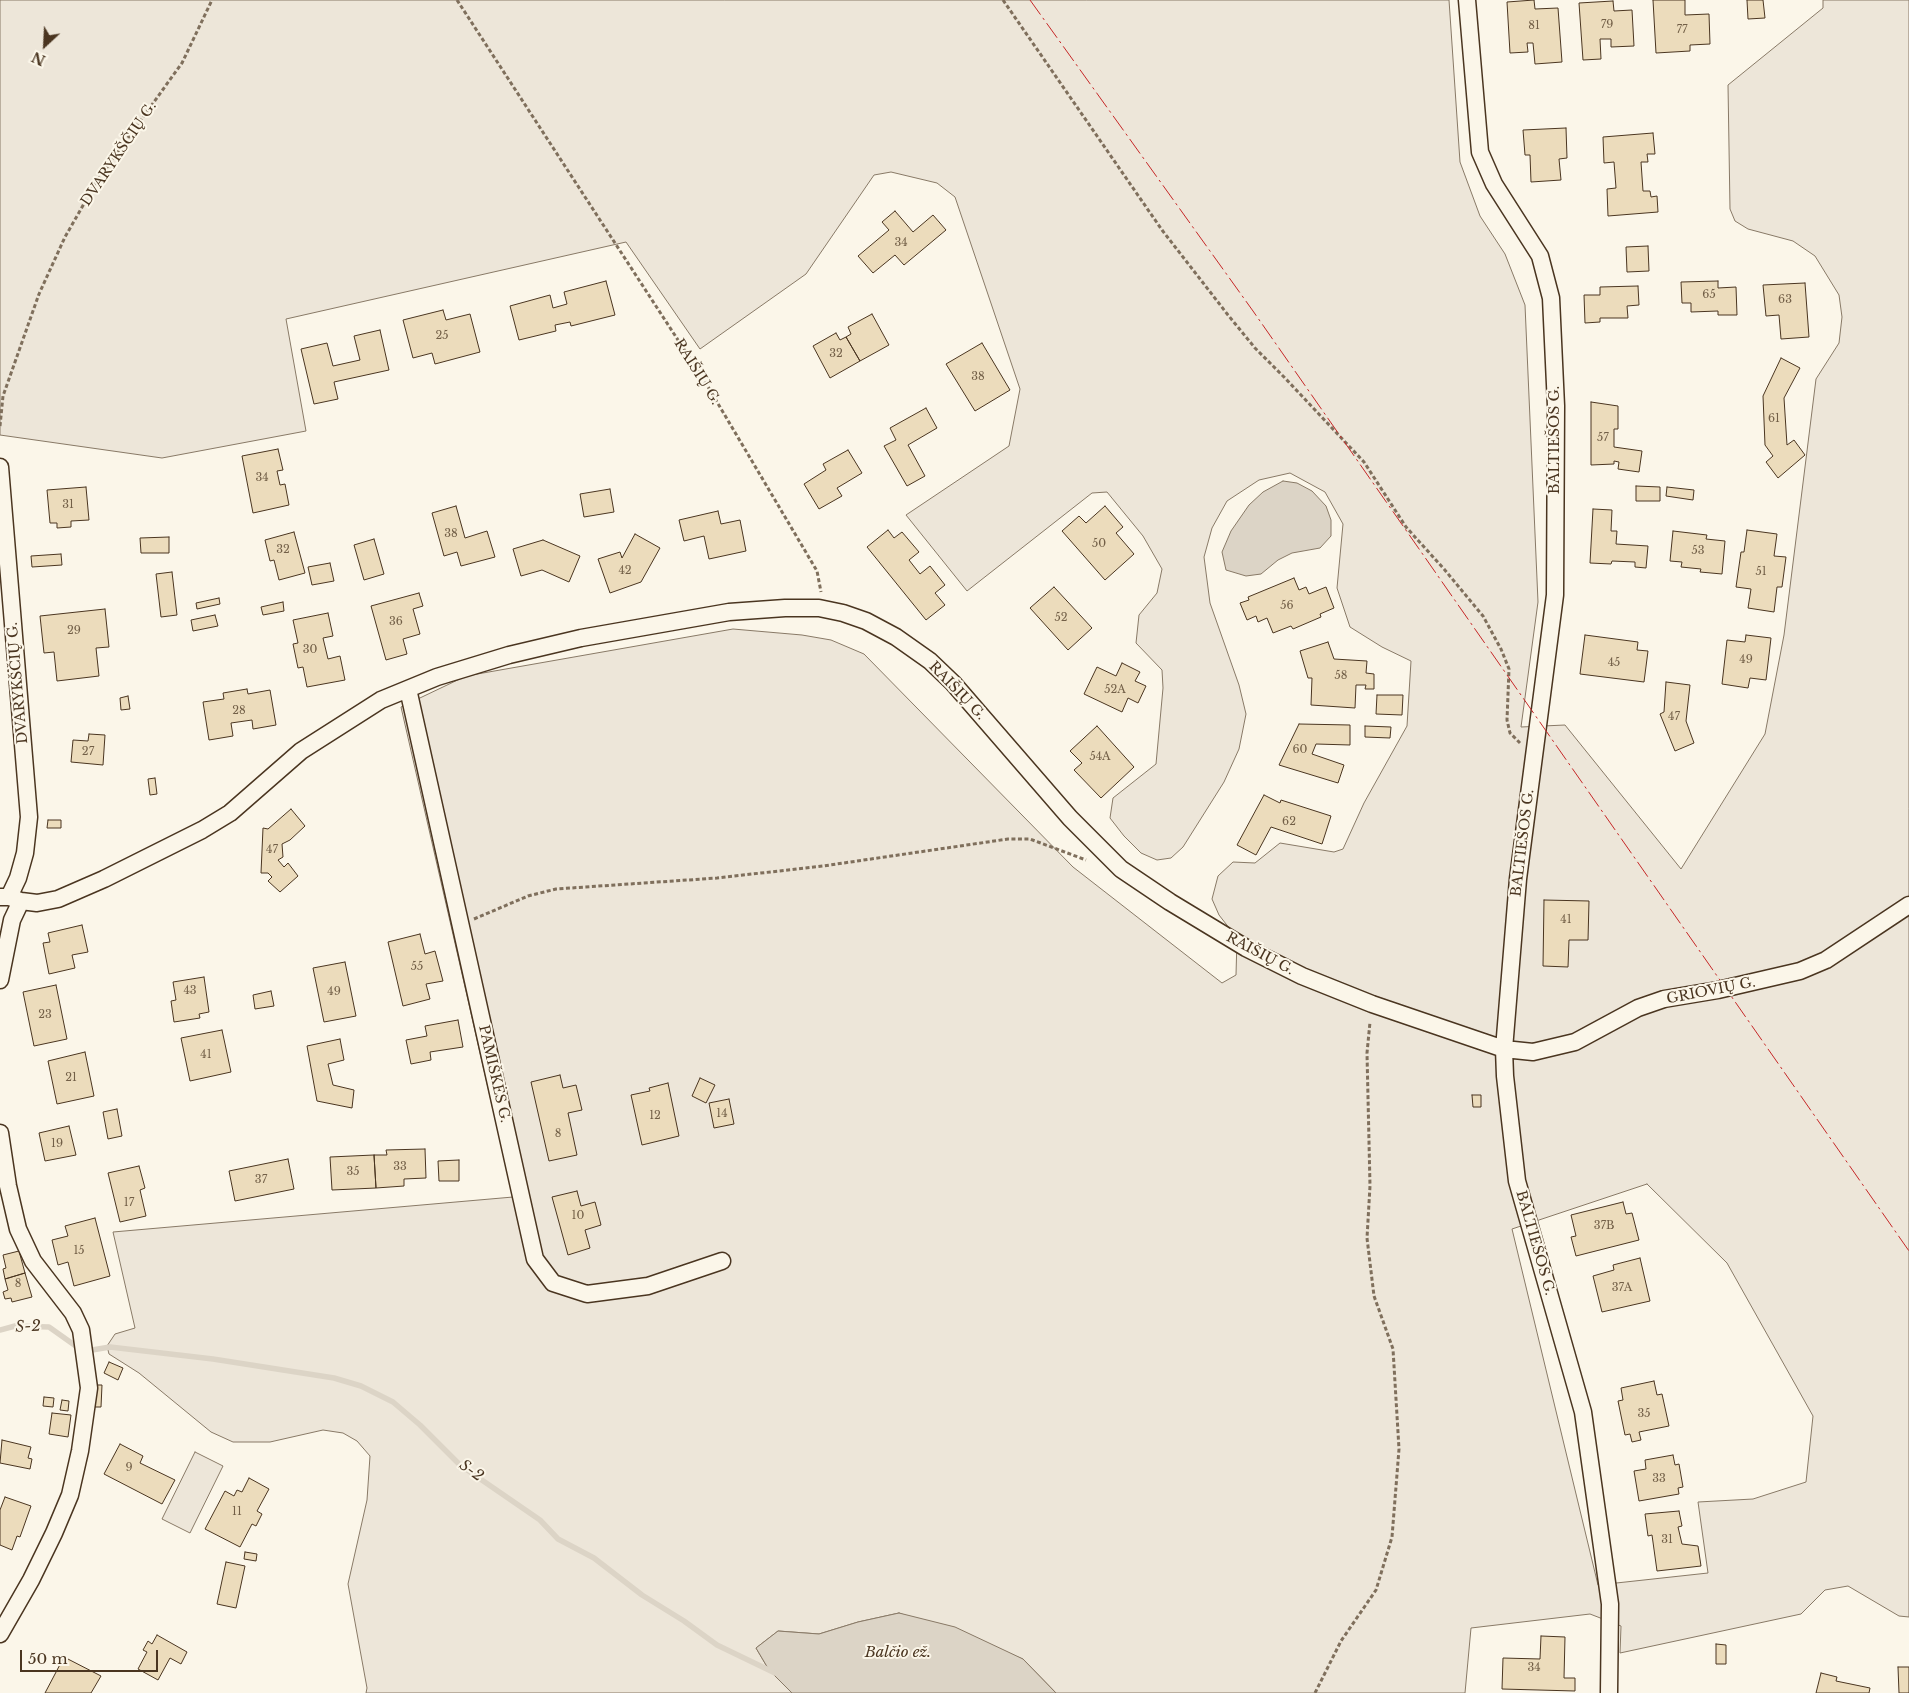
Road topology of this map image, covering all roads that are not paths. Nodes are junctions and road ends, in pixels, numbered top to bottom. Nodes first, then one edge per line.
1 (1467, 0) edge
2 (0, 467) edge
3 (408, 689) junction
4 (10, 898) edge
5 (1909, 905) edge
6 (0, 980) edge
7 (1504, 1049) junction
8 (0, 1133) edge
9 (722, 1261) dead end
10 (0, 1634) edge
11 (1609, 1693) edge

1 - 7 street, BALTIEŠOS G.
2 - 4 street, DVARYKŠČIŲ G.
3 - 4 street
3 - 7 street, RAIŠIŲ G.
3 - 9 street, PAMIŠKĖS G.
4 - 6 street, DVARYKŠČIŲ G.
5 - 7 street, GRIOVIŲ G.
7 - 11 street, BALTIEŠOS G.
8 - 10 street

